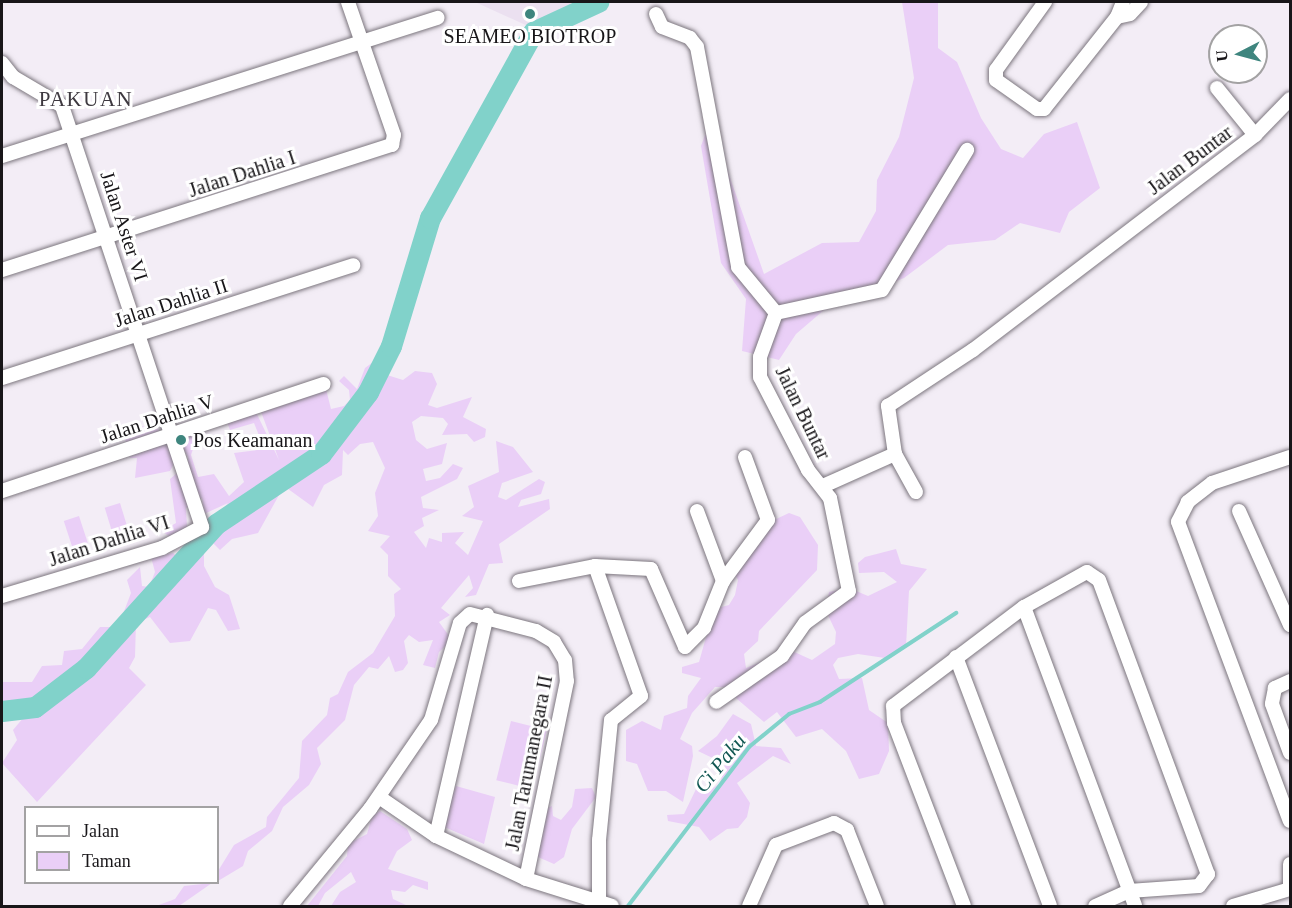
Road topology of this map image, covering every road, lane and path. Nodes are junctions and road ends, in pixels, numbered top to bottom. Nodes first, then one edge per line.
1 (348, 2) edge
2 (1045, 2) edge
3 (1123, 2) edge
4 (1142, 2) edge
5 (656, 14) dead end
6 (1117, 17) junction
7 (438, 18) dead end
8 (363, 44) junction
9 (2, 63) edge
10 (1217, 88) dead end
11 (1290, 99) edge
12 (72, 132) junction
13 (1255, 135) junction
14 (967, 150) dead end
15 (2, 156) edge
16 (107, 237) junction
17 (353, 265) dead end
18 (2, 270) edge
19 (776, 313) junction
20 (139, 334) junction
21 (2, 378) edge
22 (324, 384) dead end
23 (172, 434) junction
24 (895, 454) junction
25 (745, 457) dead end
26 (1290, 457) edge
27 (823, 486) junction
28 (2, 491) edge
29 (916, 492) dead end
30 (697, 511) dead end
31 (1239, 511) dead end
32 (595, 566) junction
33 (519, 581) dead end
34 (723, 581) junction
35 (2, 596) edge
36 (1024, 607) junction
37 (487, 615) junction
38 (1290, 625) edge
39 (956, 657) junction
40 (1290, 681) edge
41 (716, 702) dead end
42 (1290, 753) edge
43 (379, 797) junction
44 (1290, 821) edge
45 (436, 836) junction
46 (1290, 864) edge
47 (526, 879) junction
48 (1290, 887) edge
49 (1129, 891) junction
50 (607, 905) edge
51 (290, 906) edge
52 (749, 906) edge
53 (877, 906) edge
54 (964, 906) edge
55 (1050, 906) edge
56 (1095, 906) edge
57 (1135, 906) edge
58 (1233, 906) edge

1 - 8 street
2 - 6 street
3 - 6 street
4 - 6 street
5 - 19 street
7 - 8 street
8 - 12 street
8 - 16 street, Jalan Dahlia I
9 - 12 street, Jalan Aster VI
10 - 13 street
11 - 13 street, Jalan Buntar
12 - 15 street
12 - 16 street, Jalan Aster VI
13 - 24 street, Jalan Buntar
14 - 19 street
16 - 18 street, Jalan Dahlia I
16 - 20 street, Jalan Aster VI
17 - 20 street, Jalan Dahlia II
19 - 27 street, Jalan Buntar
20 - 21 street, Jalan Dahlia II
20 - 23 street, Jalan Aster VI
22 - 23 street, Jalan Dahlia V
23 - 28 street, Jalan Dahlia V
23 - 35 street, Jalan Dahlia VI
24 - 27 street, Jalan Buntar
24 - 29 street
25 - 34 street
26 - 44 street
27 - 41 street
30 - 34 street
31 - 38 street
32 - 33 street
32 - 34 street
32 - 50 street
36 - 39 street
36 - 49 street
36 - 49 street
37 - 43 street
37 - 45 street
37 - 47 street, Jalan Tarumanegara II
39 - 54 street
39 - 55 street
40 - 42 street
43 - 45 street, Jalan Tarumanegara II
43 - 51 street
45 - 47 street, Jalan Tarumanegara II
46 - 48 street
47 - 50 street
48 - 58 street
49 - 56 street
49 - 57 street
52 - 53 street

